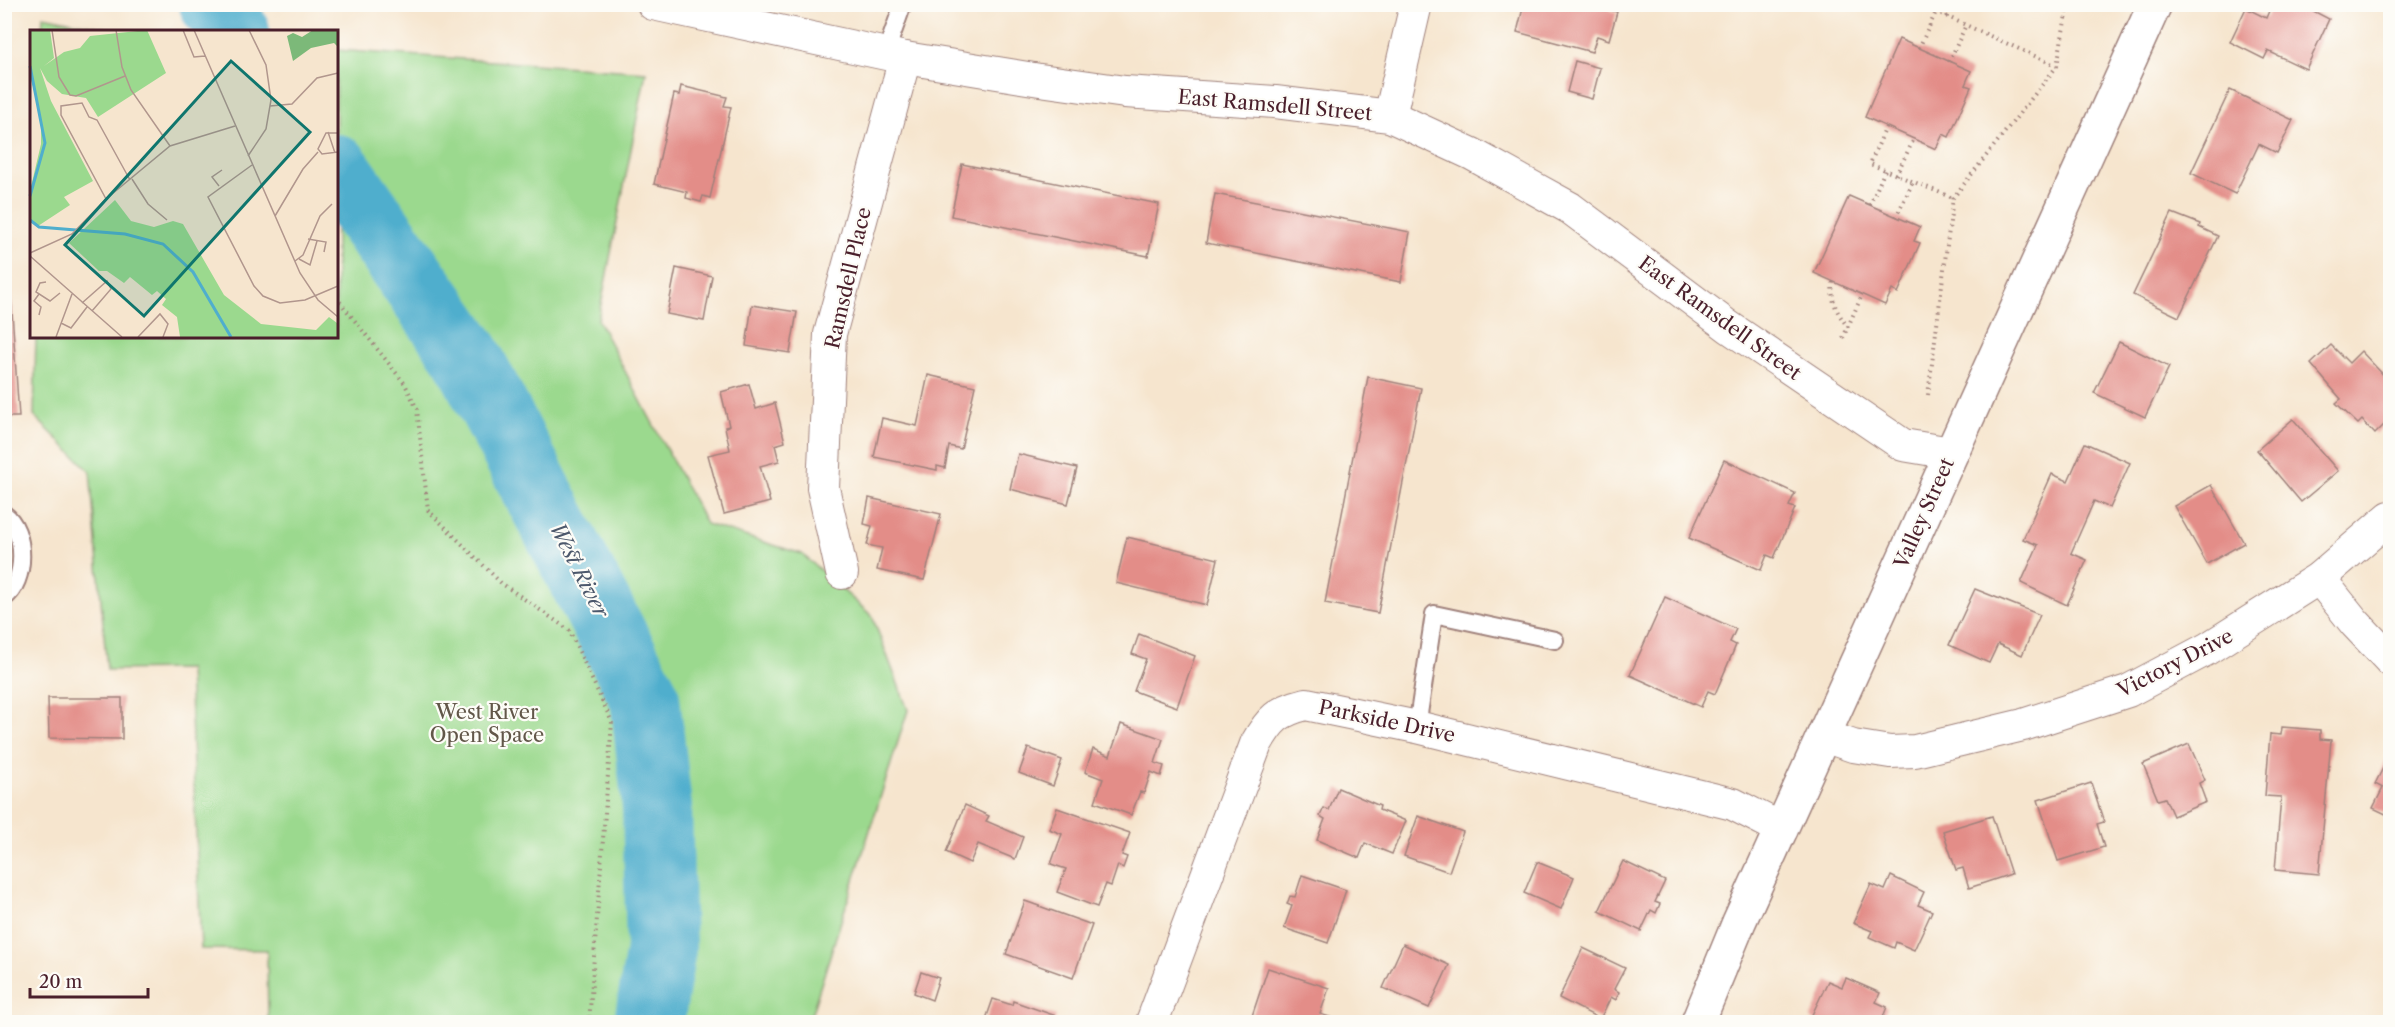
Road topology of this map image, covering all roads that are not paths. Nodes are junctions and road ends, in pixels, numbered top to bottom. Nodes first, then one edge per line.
1 (653, 4) edge
2 (903, 4) edge
3 (1416, 4) edge
4 (2156, 4) edge
5 (896, 55) junction
6 (1390, 116) junction
7 (1951, 453) junction
8 (4, 514) edge
9 (2391, 517) edge
10 (842, 573) dead end
11 (2319, 579) junction
12 (4, 598) edge
13 (1555, 640) dead end
14 (2391, 660) edge
15 (1417, 727) junction
16 (1824, 735) junction
17 (1782, 829) junction
18 (1152, 1023) edge
19 (1698, 1023) edge

1 - 5 street, East Ramsdell Street
2 - 5 lane
3 - 6 street
4 - 7 street, Valley Street
5 - 6 street, East Ramsdell Street
5 - 10 street, Ramsdell Place
6 - 7 street, East Ramsdell Street
7 - 16 street, Valley Street
8 - 12 lane
9 - 11 street, Victory Drive
11 - 14 street
11 - 16 street, Victory Drive
13 - 15 lane
15 - 17 street, Parkside Drive
15 - 18 street, Parkside Drive
16 - 17 street, Valley Street
17 - 19 street, Valley Street

